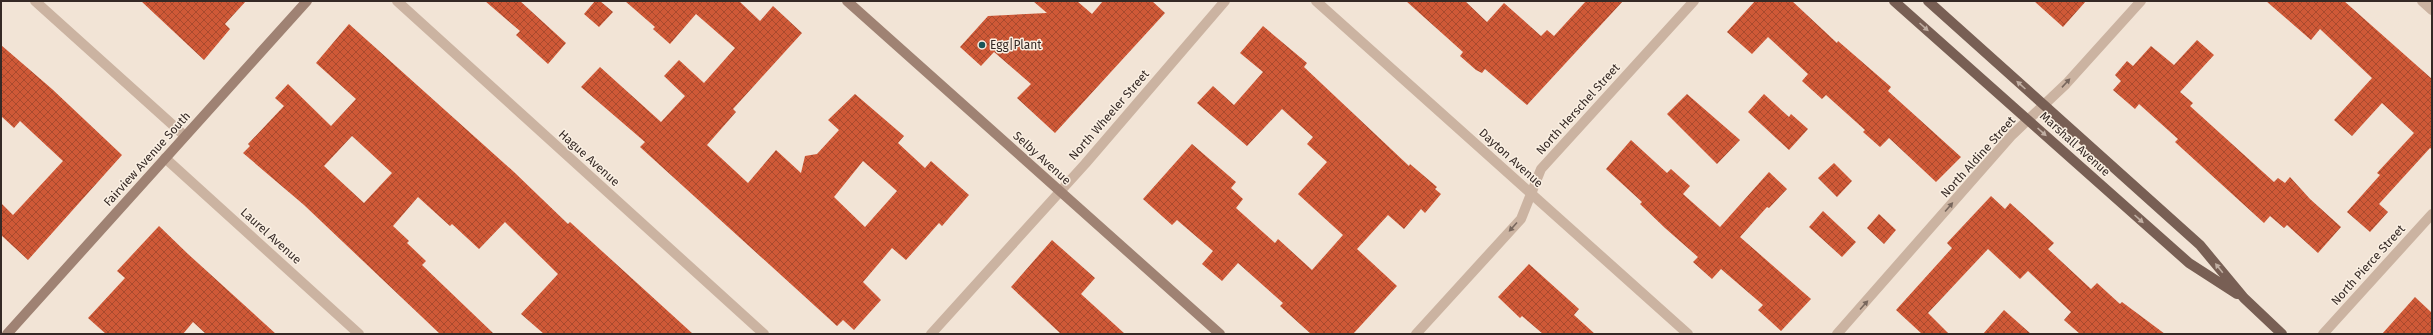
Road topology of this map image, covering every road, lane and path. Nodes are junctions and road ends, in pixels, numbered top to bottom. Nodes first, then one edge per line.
1 (35, 1) edge
2 (307, 1) edge
3 (397, 1) edge
4 (847, 1) edge
5 (1225, 1) edge
6 (1316, 1) edge
7 (1694, 1) edge
8 (1894, 1) edge
9 (1928, 1) edge
10 (2141, 1) edge
11 (2422, 1) edge
12 (2432, 10) edge
13 (2045, 106) junction
14 (2029, 120) junction
15 (185, 136) junction
16 (165, 158) junction
17 (1060, 191) junction
18 (1531, 193) junction
19 (2432, 214) edge
20 (2244, 298) junction
21 (7, 334) edge
22 (359, 334) edge
23 (764, 334) edge
24 (931, 334) edge
25 (1220, 334) edge
26 (1416, 334) edge
27 (1688, 334) edge
28 (1837, 334) edge
29 (2282, 334) edge
30 (2323, 334) edge

1 - 15 street
2 - 15 street, Fairview Avenue South
3 - 23 street, Hague Avenue
4 - 17 street, Selby Avenue
5 - 17 street, North Wheeler Street
6 - 18 street, Dayton Avenue
7 - 18 street, North Herschel Street
8 -> 14 main road, Marshall Avenue
13 -> 9 main road, Marshall Avenue
13 -> 10 street, North Aldine Street
11 - 12 street
13 - 14 street, North Aldine Street
20 -> 13 main road, Marshall Avenue
14 -> 20 main road, Marshall Avenue
28 -> 14 street, North Aldine Street
15 - 16 street, Fairview Avenue South
16 - 21 street, Fairview Avenue South
16 - 22 street, Laurel Avenue
17 - 24 street, North Wheeler Street
17 - 25 street, Selby Avenue
18 -> 26 street, North Herschel Street
18 - 27 street, Dayton Avenue
19 - 30 street, North Pierce Street
20 - 29 main road, Marshall Avenue

